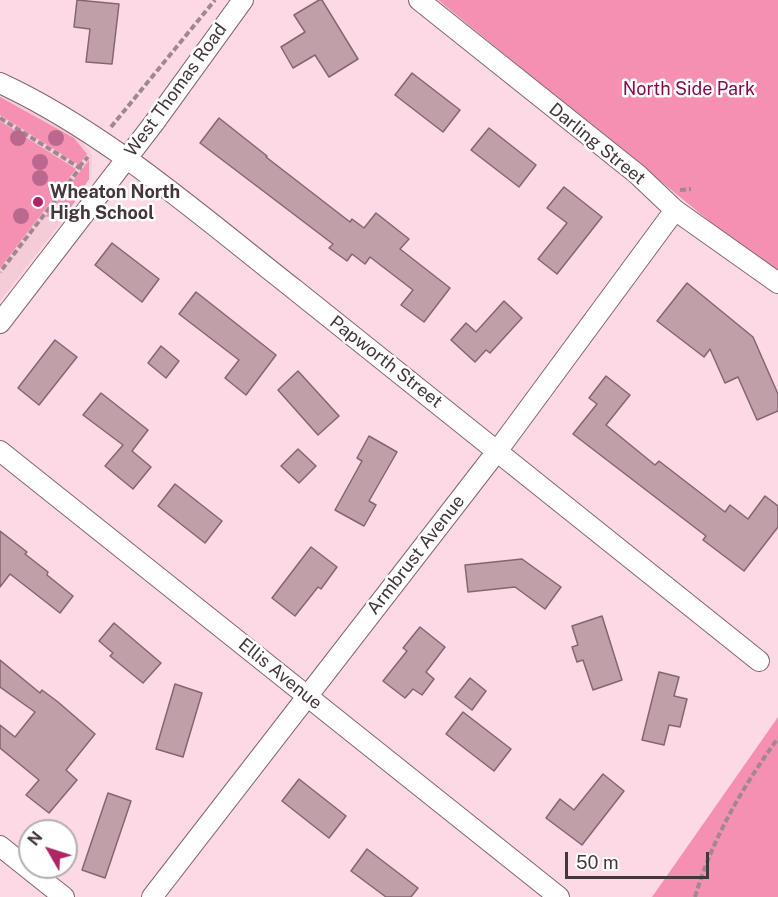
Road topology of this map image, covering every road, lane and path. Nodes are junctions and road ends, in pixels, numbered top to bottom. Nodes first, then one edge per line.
1 (215, 0) edge
2 (243, 0) edge
3 (419, 0) edge
4 (0, 82) edge
5 (0, 118) edge
6 (108, 131) dead end
7 (88, 158) dead end
8 (125, 159) junction
9 (79, 167) junction
10 (675, 210) junction
11 (0, 272) edge
12 (778, 283) edge
13 (0, 323) edge
14 (498, 450) junction
15 (0, 451) edge
16 (759, 661) dead end
17 (306, 695) junction
18 (778, 738) edge
19 (0, 846) edge
20 (64, 897) edge
21 (152, 897) edge
22 (559, 897) edge
23 (694, 897) edge

1 - 6 path
2 - 8 street, West Thomas Road
3 - 10 street, Darling Street
4 - 8 street, Papworth Street
5 - 9 path
7 - 9 path
8 - 13 street, West Thomas Road
8 - 14 street, Papworth Street
9 - 11 path
10 - 12 street, Darling Street
10 - 14 street, Armbrust Avenue
14 - 16 street, Papworth Street
14 - 17 street, Armbrust Avenue
15 - 17 street, Ellis Avenue
17 - 21 street, Armbrust Avenue
17 - 22 street, Ellis Avenue
18 - 23 path
19 - 20 street

